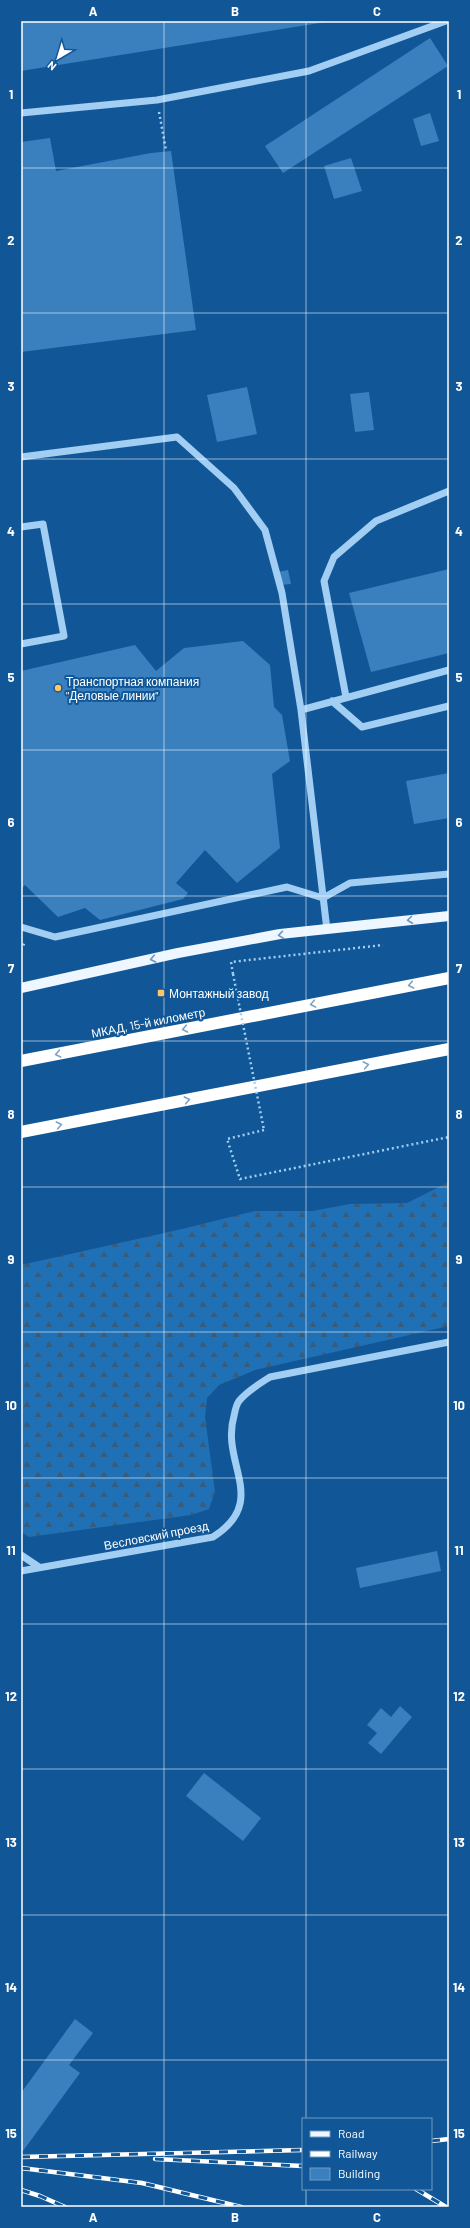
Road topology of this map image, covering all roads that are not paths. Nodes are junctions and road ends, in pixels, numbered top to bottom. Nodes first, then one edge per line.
1 (446, 21) edge
2 (21, 114) edge
3 (21, 456) edge
4 (449, 491) edge
5 (21, 527) edge
6 (21, 644) edge
7 (449, 670) edge
8 (346, 697) junction
9 (332, 701) junction
10 (449, 706) edge
11 (301, 710) junction
12 (449, 874) edge
13 (323, 898) junction
14 (449, 916) edge
15 (21, 927) edge
16 (327, 930) junction
17 (449, 978) edge
18 (21, 988) edge
19 (449, 1049) edge
20 (21, 1061) edge
21 (21, 1132) edge
22 (449, 1342) edge
23 (21, 1555) edge
24 (39, 1568) junction
25 (21, 1571) edge

1 - 2 street
3 - 11 street
4 - 8 street
5 - 6 street
7 - 8 street
8 - 9 street
9 - 10 street
9 - 11 street
11 - 13 street
12 - 13 street
13 - 15 street
13 - 16 street
14 -> 16 main road
16 -> 18 main road
17 -> 20 highway, МКАД, 15-й километр
21 -> 19 highway
22 - 24 street, Весловский проезд
23 - 24 street
24 - 25 street, Весловский проезд

